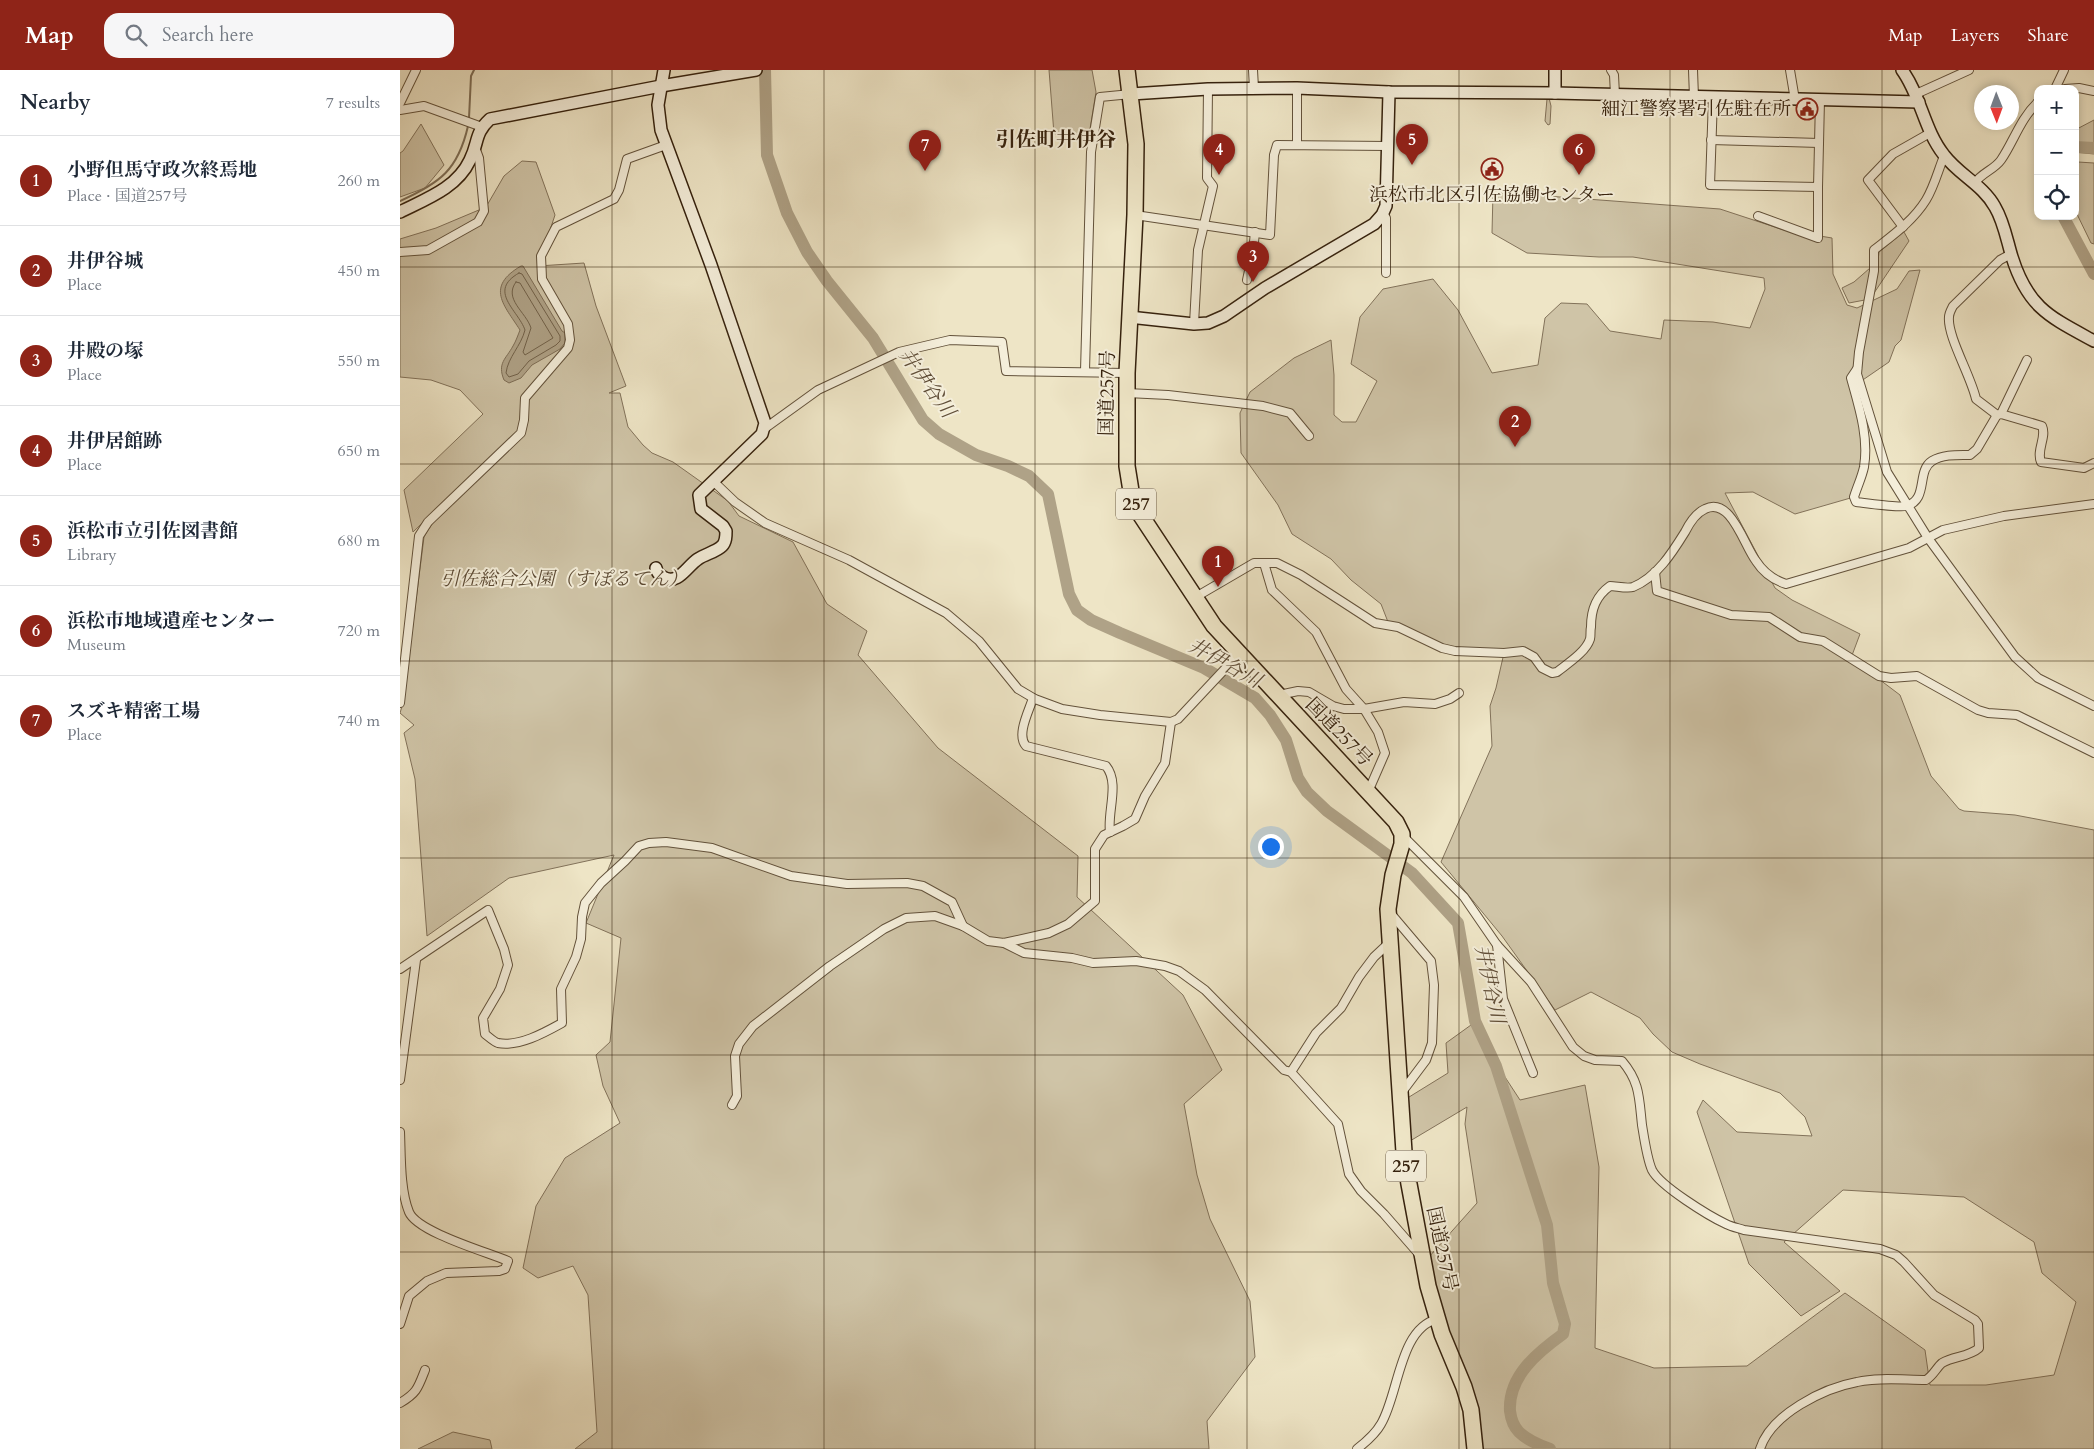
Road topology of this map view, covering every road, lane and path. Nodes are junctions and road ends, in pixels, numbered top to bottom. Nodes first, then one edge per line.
1 (416, 70) edge
2 (664, 70) edge
3 (755, 70) edge
4 (1127, 70) edge
5 (1253, 70) edge
6 (1555, 70) edge
7 (1611, 70) edge
8 (1693, 70) edge
9 (1790, 70) edge
10 (1902, 70) edge
11 (1969, 70) edge
12 (2064, 70) edge
13 (2057, 85) edge
14 (661, 86) junction
15 (1254, 88) junction
16 (1298, 88) junction
17 (2079, 88) edge
18 (1208, 89) junction
19 (2094, 91) edge
20 (1389, 92) junction
21 (1555, 93) junction
22 (1131, 94) junction
23 (1615, 95) junction
24 (1694, 97) junction
25 (1713, 98) junction
26 (1917, 98) junction
27 (1795, 100) junction
28 (1820, 100) junction
29 (400, 103) edge
30 (2034, 106) edge
31 (400, 110) edge
32 (479, 126) junction
33 (1930, 133) junction
34 (1712, 140) junction
35 (1819, 143) junction
36 (1297, 144) junction
37 (474, 145) junction
38 (666, 145) junction
39 (1388, 146) junction
40 (1944, 156) junction
41 (1975, 183) junction
42 (1818, 187) junction
43 (400, 212) edge
44 (1383, 213) junction
45 (1135, 215) junction
46 (1758, 216) dead end
47 (1203, 224) junction
48 (1903, 227) junction
49 (1255, 232) junction
50 (400, 252) edge
51 (2011, 254) junction
52 (1386, 273) dead end
53 (1247, 280) dead end
54 (1129, 317) junction
55 (1194, 324) junction
56 (2094, 341) edge
57 (2027, 360) dead end
58 (1858, 367) junction
59 (1085, 372) junction
60 (1127, 373) junction
61 (1127, 393) junction
62 (1999, 414) junction
63 (764, 428) junction
64 (1309, 436) dead end
65 (2094, 463) edge
66 (714, 481) junction
67 (2094, 504) edge
68 (1906, 506) junction
69 (1928, 538) junction
70 (1264, 563) junction
71 (656, 568) dead end
72 (1655, 572) junction
73 (1194, 598) junction
74 (1238, 655) junction
75 (1459, 693) dead end
76 (1277, 696) junction
77 (1033, 698) junction
78 (400, 703) edge
79 (2094, 706) edge
80 (1364, 709) junction
81 (1171, 722) junction
82 (2094, 753) edge
83 (1368, 792) junction
84 (1110, 832) junction
85 (1402, 839) junction
86 (1388, 909) junction
87 (963, 926) junction
88 (1390, 942) junction
89 (1004, 943) junction
90 (1497, 945) junction
91 (416, 960) junction
92 (400, 969) edge
93 (1291, 1072) junction
94 (1533, 1074) dead end
95 (400, 1080) edge
96 (1400, 1093) junction
97 (732, 1105) dead end
98 (400, 1132) edge
99 (1423, 1258) junction
100 (1437, 1319) junction
101 (400, 1324) edge
102 (424, 1370) dead end
103 (400, 1403) edge
104 (1358, 1449) edge
105 (1475, 1449) edge
106 (1760, 1449) edge

1 - 29 street
2 - 14 street
3 - 14 street
4 - 22 highway, 国道257号 / 257
5 - 15 street
6 - 21 street
7 - 23 street
8 - 24 street
9 - 27 street
10 - 26 street
11 - 26 street
12 - 13 street
14 - 32 street
14 - 38 street
15 - 16 street
15 - 18 street
16 - 20 street
16 - 36 street
17 - 19 street
18 - 22 street
18 - 47 street
20 - 21 street
20 - 39 street
21 - 23 street
22 - 45 highway, 国道257号 / 257
22 - 59 street
23 - 24 street
24 - 25 street
25 - 27 street
25 - 34 street
26 - 28 street
26 - 33 street
27 - 28 street
28 - 35 street
30 - 41 street
31 - 32 street
32 - 37 street
33 - 40 street
33 - 48 street
34 - 35 street
34 - 42 street
35 - 42 street
36 - 39 street
36 - 49 street
37 - 43 street
37 - 50 street
38 - 63 street
38 - 78 street
39 - 44 street
40 - 41 street
40 - 48 street
41 - 51 street
42 - 46 street
44 - 52 street
44 - 55 street
45 - 47 street
45 - 54 highway, 国道257号 / 257
47 - 49 street
47 - 55 street
48 - 58 street
49 - 53 street
51 - 56 street
51 - 62 street
54 - 55 street
54 - 60 highway, 国道257号 / 257
57 - 62 street
58 - 68 street
58 - 68 street
59 - 60 street
59 - 63 street
60 - 61 highway, 国道257号 / 257
61 - 64 street
61 - 73 highway, 国道257号 / 257
62 - 65 street
62 - 68 street
63 - 66 street
66 - 71 street
66 - 77 street
67 - 69 street
68 - 69 street
69 - 72 street
69 - 79 street
70 - 72 street
70 - 73 street
70 - 80 street
72 - 82 street
73 - 74 highway, 国道257号 / 257
74 - 76 highway, 国道257号 / 257
74 - 81 street
75 - 80 street
76 - 80 street
76 - 83 highway, 国道257号 / 257
77 - 81 street
77 - 84 street
80 - 83 street
81 - 84 street
83 - 85 highway, 国道257号 / 257
84 - 89 street
85 - 86 highway, 国道257号 / 257
85 - 90 street
86 - 88 highway, 国道257号 / 257
86 - 96 street
87 - 89 street
87 - 91 street
87 - 97 street
88 - 93 street
88 - 96 highway, 国道257号 / 257
89 - 93 street
90 - 94 street
90 - 106 street
91 - 92 street
91 - 95 street
93 - 99 street
96 - 99 highway, 国道257号 / 257
98 - 101 street
99 - 100 highway, 国道257号 / 257
100 - 104 street
100 - 105 highway, 国道257号 / 257
102 - 103 street

